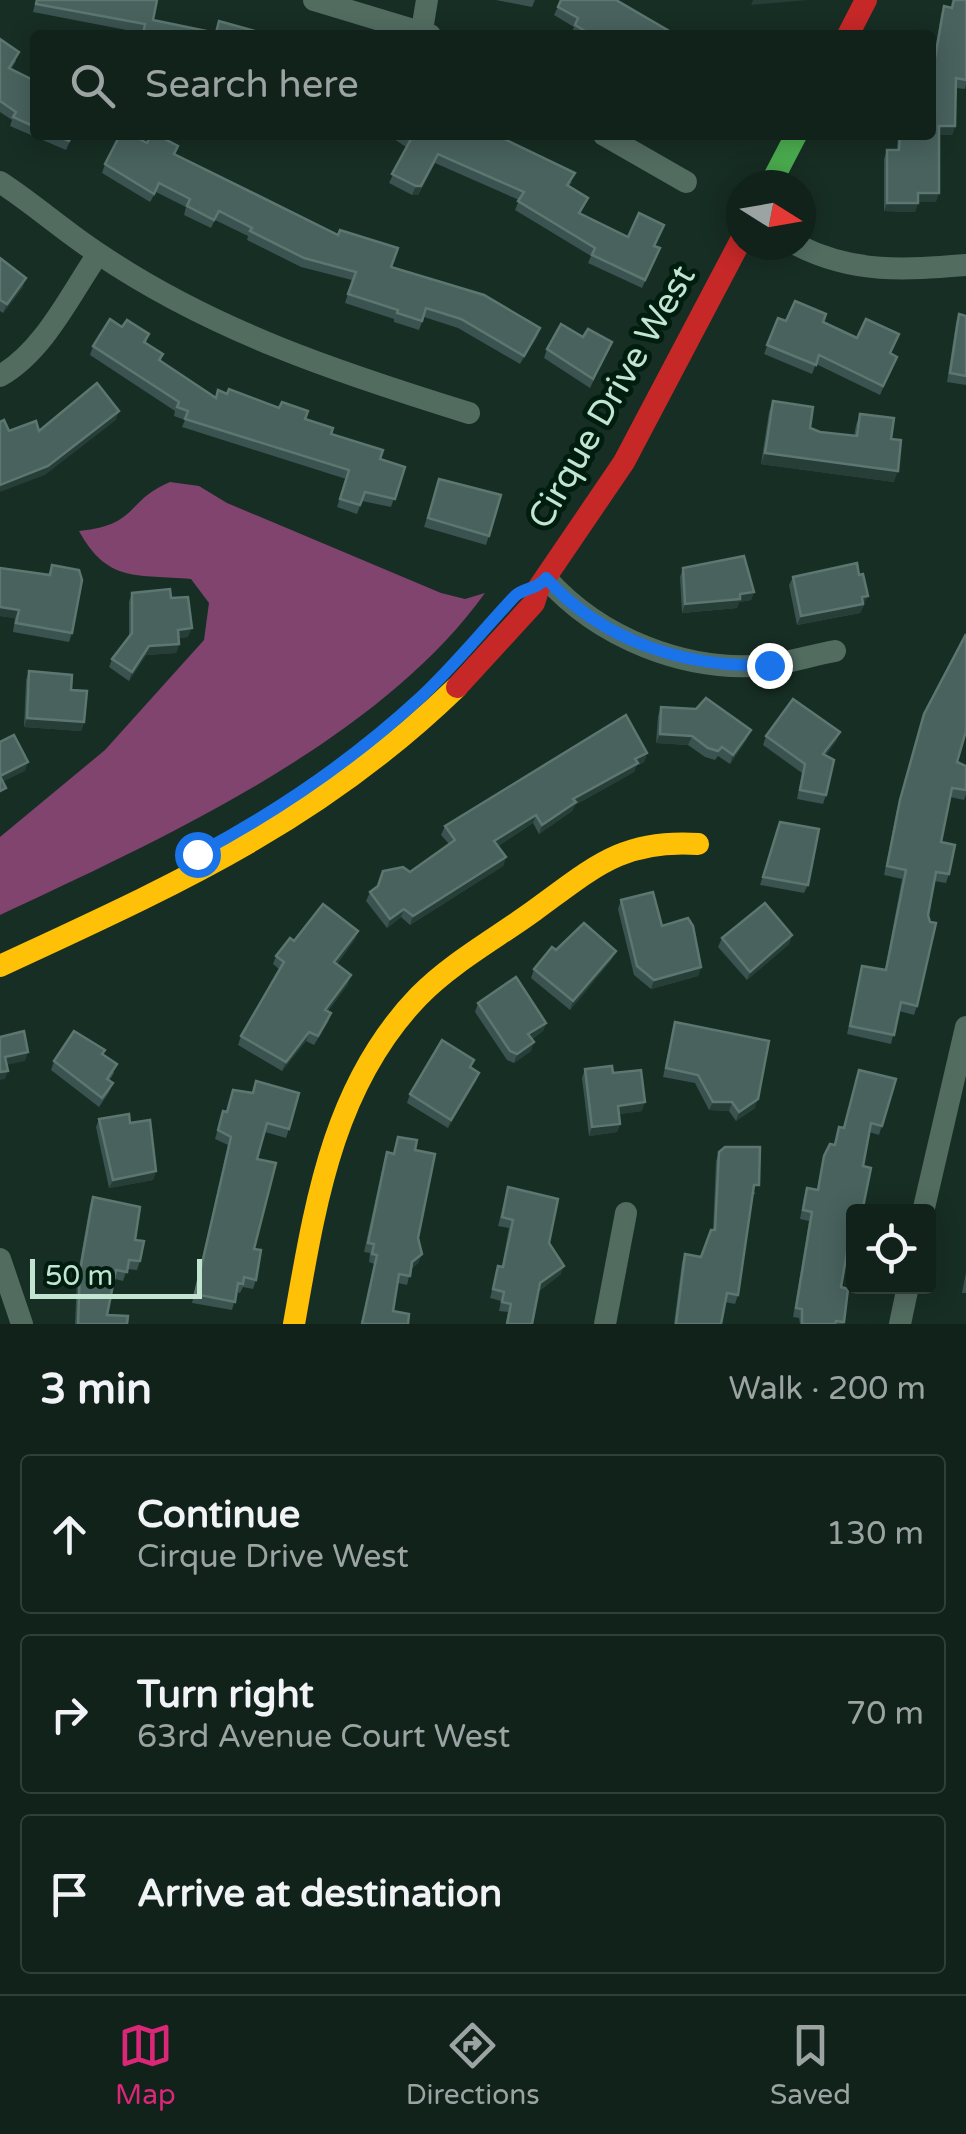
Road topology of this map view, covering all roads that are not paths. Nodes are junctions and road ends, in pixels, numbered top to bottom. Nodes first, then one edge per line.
1 (314, 0) edge
2 (427, 0) edge
3 (866, 0) edge
4 (416, 30) edge
5 (426, 30) edge
6 (851, 30) edge
7 (613, 140) edge
8 (793, 140) edge
9 (778, 170) edge
10 (0, 182) edge
11 (686, 182) dead end
12 (816, 253) edge
13 (98, 254) junction
14 (730, 260) edge
15 (966, 265) edge
16 (0, 376) edge
17 (470, 414) dead end
18 (543, 582) junction
19 (834, 651) dead end
20 (698, 844) dead end
21 (0, 947) edge
22 (0, 966) edge
23 (966, 1026) edge
24 (925, 1204) edge
25 (626, 1213) dead end
26 (0, 1259) edge
27 (906, 1294) edge
28 (22, 1324) edge
29 (294, 1324) edge
30 (604, 1324) edge
31 (900, 1324) edge

1 - 4 street
2 - 5 street
3 - 6 main road
7 - 11 street
8 - 9 main road
10 - 13 street
12 - 15 street
13 - 16 street
13 - 17 street
14 - 18 main road, Cirque Drive West
18 - 19 street
18 - 21 main road, Cirque Drive West
18 - 22 main road, Cirque Drive West
20 - 29 main road
23 - 24 street
25 - 30 street
26 - 28 street
27 - 31 street

